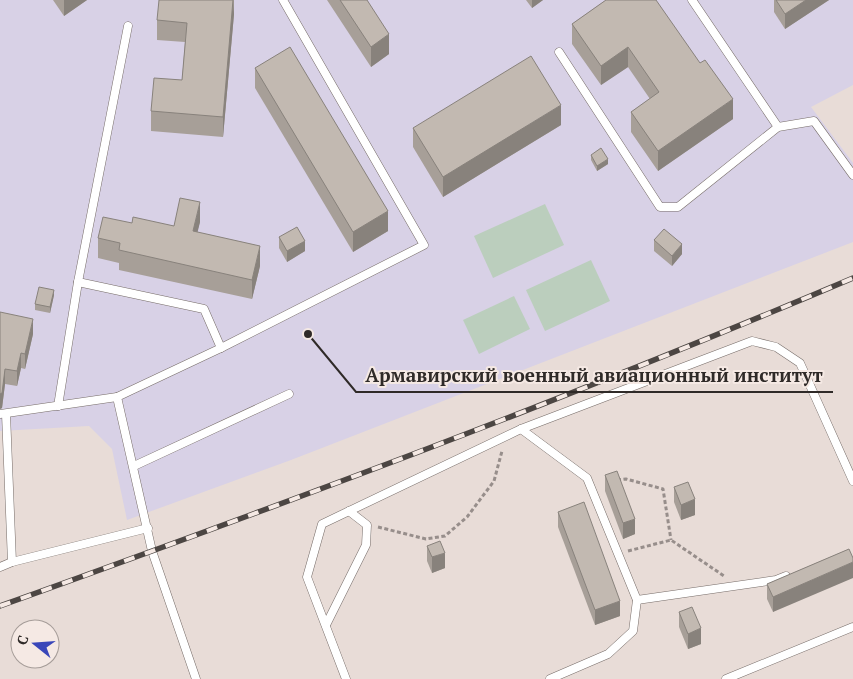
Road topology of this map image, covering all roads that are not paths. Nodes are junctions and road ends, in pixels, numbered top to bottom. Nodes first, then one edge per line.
1 (282, 0) edge
2 (692, 0) edge
3 (128, 26) dead end
4 (559, 52) dead end
5 (778, 127) junction
6 (853, 176) edge
7 (78, 282) junction
8 (220, 348) junction
9 (289, 394) dead end
10 (117, 397) junction
11 (58, 406) junction
12 (3, 414) edge
13 (521, 429) junction
14 (134, 466) junction
15 (853, 481) edge
16 (349, 511) junction
17 (148, 528) junction
18 (12, 562) junction
19 (0, 567) edge
20 (793, 573) edge
21 (637, 600) junction
22 (326, 625) junction
23 (853, 627) edge
24 (196, 679) edge
25 (346, 679) edge
26 (550, 679) edge
27 (726, 679) edge

1 - 8 lane
2 - 5 lane
3 - 7 lane
4 - 5 lane
5 - 6 lane
7 - 8 lane
7 - 11 lane
8 - 10 lane
9 - 14 lane
10 - 11 lane
10 - 14 lane
11 - 12 lane
12 - 18 lane
13 - 15 lane
13 - 16 lane
13 - 21 lane
14 - 17 lane
16 - 22 lane
16 - 22 lane
17 - 18 lane
17 - 24 lane
18 - 19 lane
20 - 21 lane
21 - 26 lane
22 - 25 lane
23 - 27 lane

